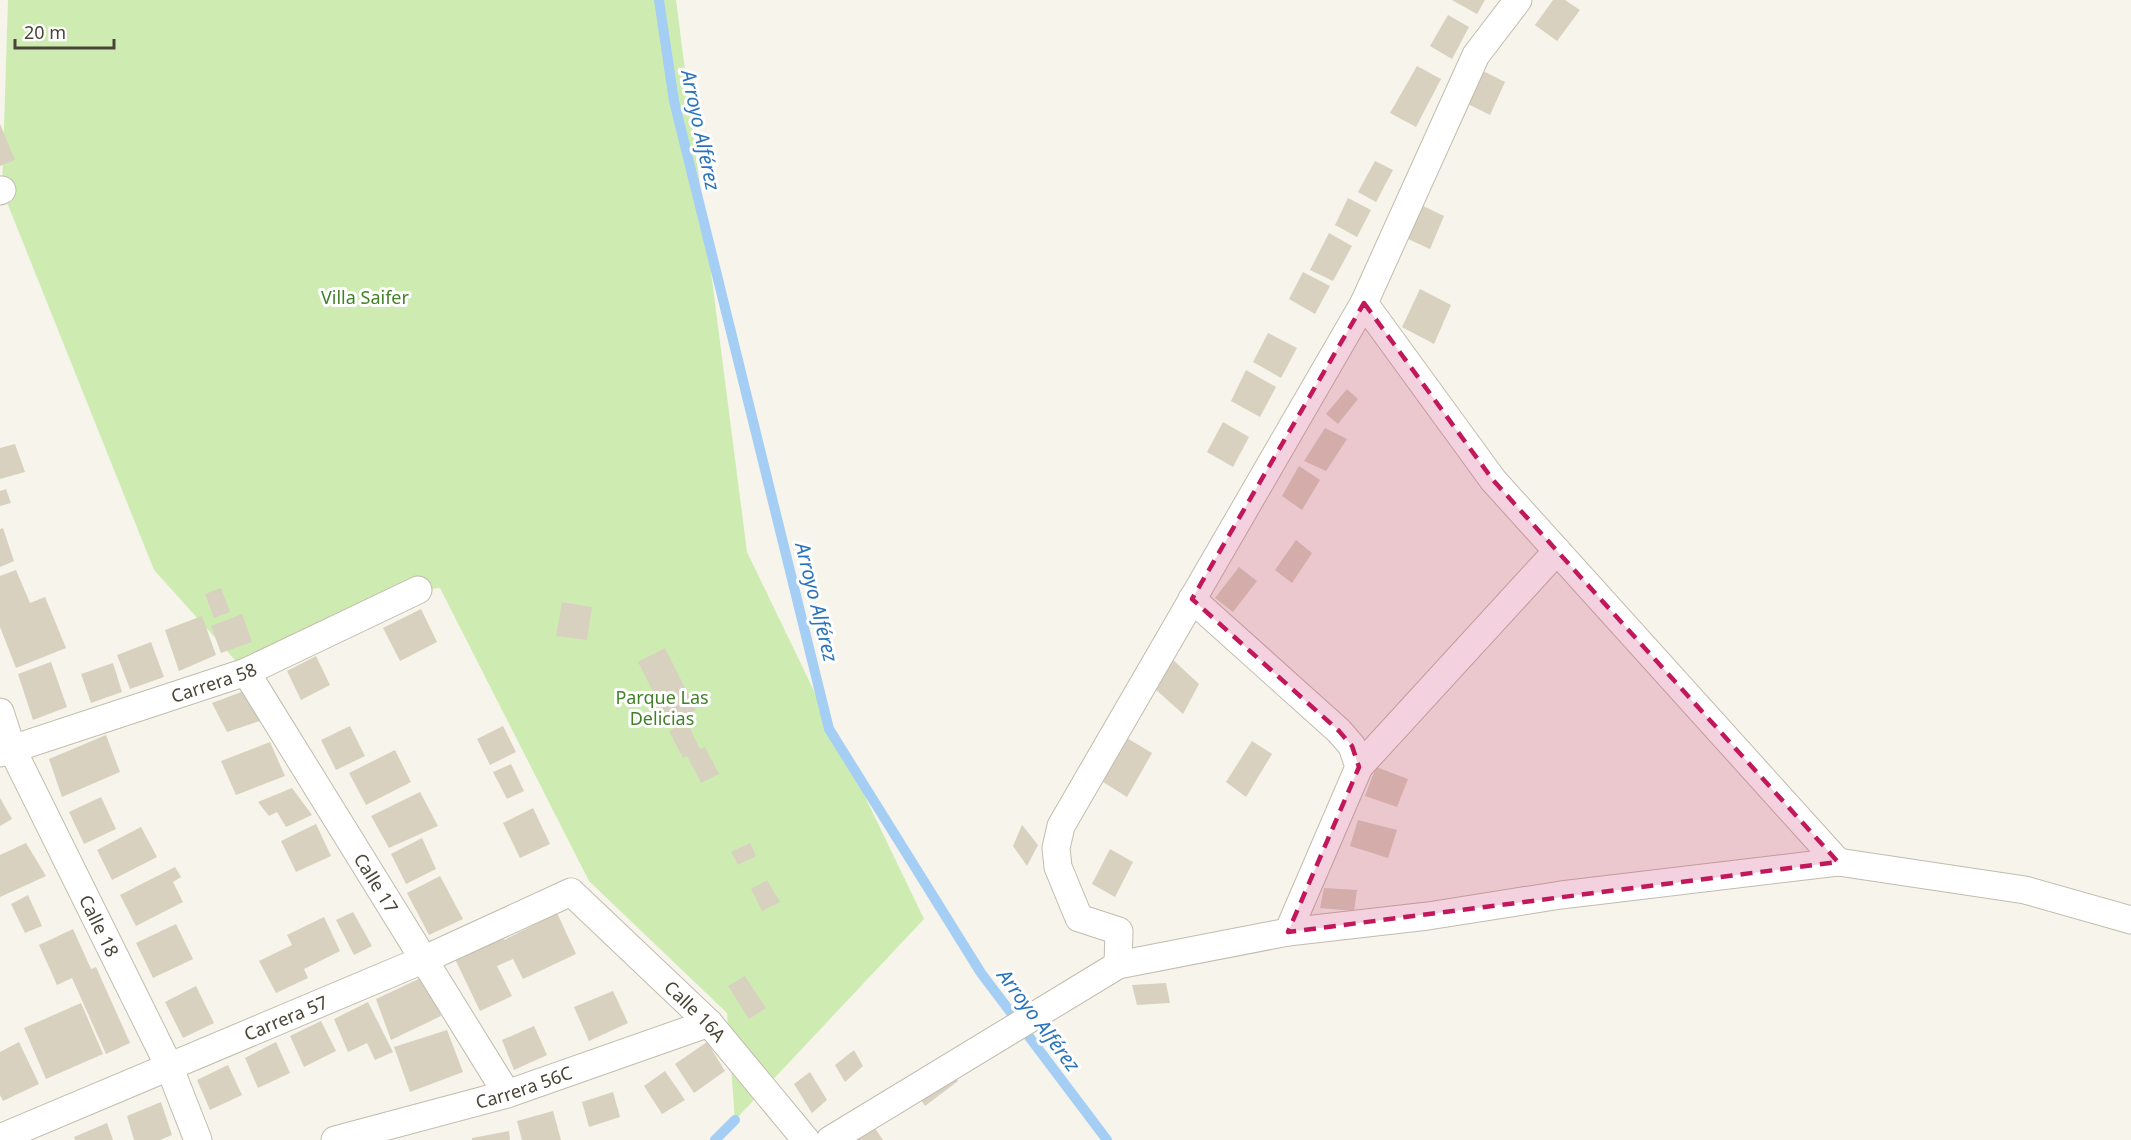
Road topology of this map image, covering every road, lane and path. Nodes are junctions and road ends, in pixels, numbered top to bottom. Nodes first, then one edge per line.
1 (1518, 0) edge
2 (1364, 303) junction
3 (1557, 551) junction
4 (418, 590) dead end
5 (1192, 599) junction
6 (246, 672) junction
7 (0, 712) edge
8 (6, 751) edge
9 (1359, 767) junction
10 (1838, 862) junction
11 (571, 892) joint
12 (2131, 920) edge
13 (1288, 932) junction
14 (424, 959) junction
15 (1118, 965) junction
16 (709, 1023) junction
17 (170, 1066) junction
18 (507, 1094) junction
19 (0, 1138) edge
20 (198, 1140) edge
21 (335, 1140) edge
22 (806, 1140) edge
23 (830, 1140) edge

1 - 2 street
2 - 3 street
2 - 5 street
3 - 9 street
3 - 10 street
4 - 6 street, Carrera 58
5 - 9 street
5 - 15 street
6 - 8 street, Carrera 58
6 - 14 street, Calle 17
7 - 8 street, Calle 18
8 - 17 street, Calle 18
9 - 13 street
10 - 12 street
10 - 13 street
11 - 14 street, Carrera 57
11 - 16 street, Calle 16A
13 - 15 street
14 - 17 street, Carrera 57
14 - 18 street, Calle 17
15 - 23 street
16 - 18 street, Carrera 56C
16 - 22 street, Calle 16A
17 - 19 street, Carrera 57
17 - 20 street, Calle 18
18 - 21 street, Carrera 56C

